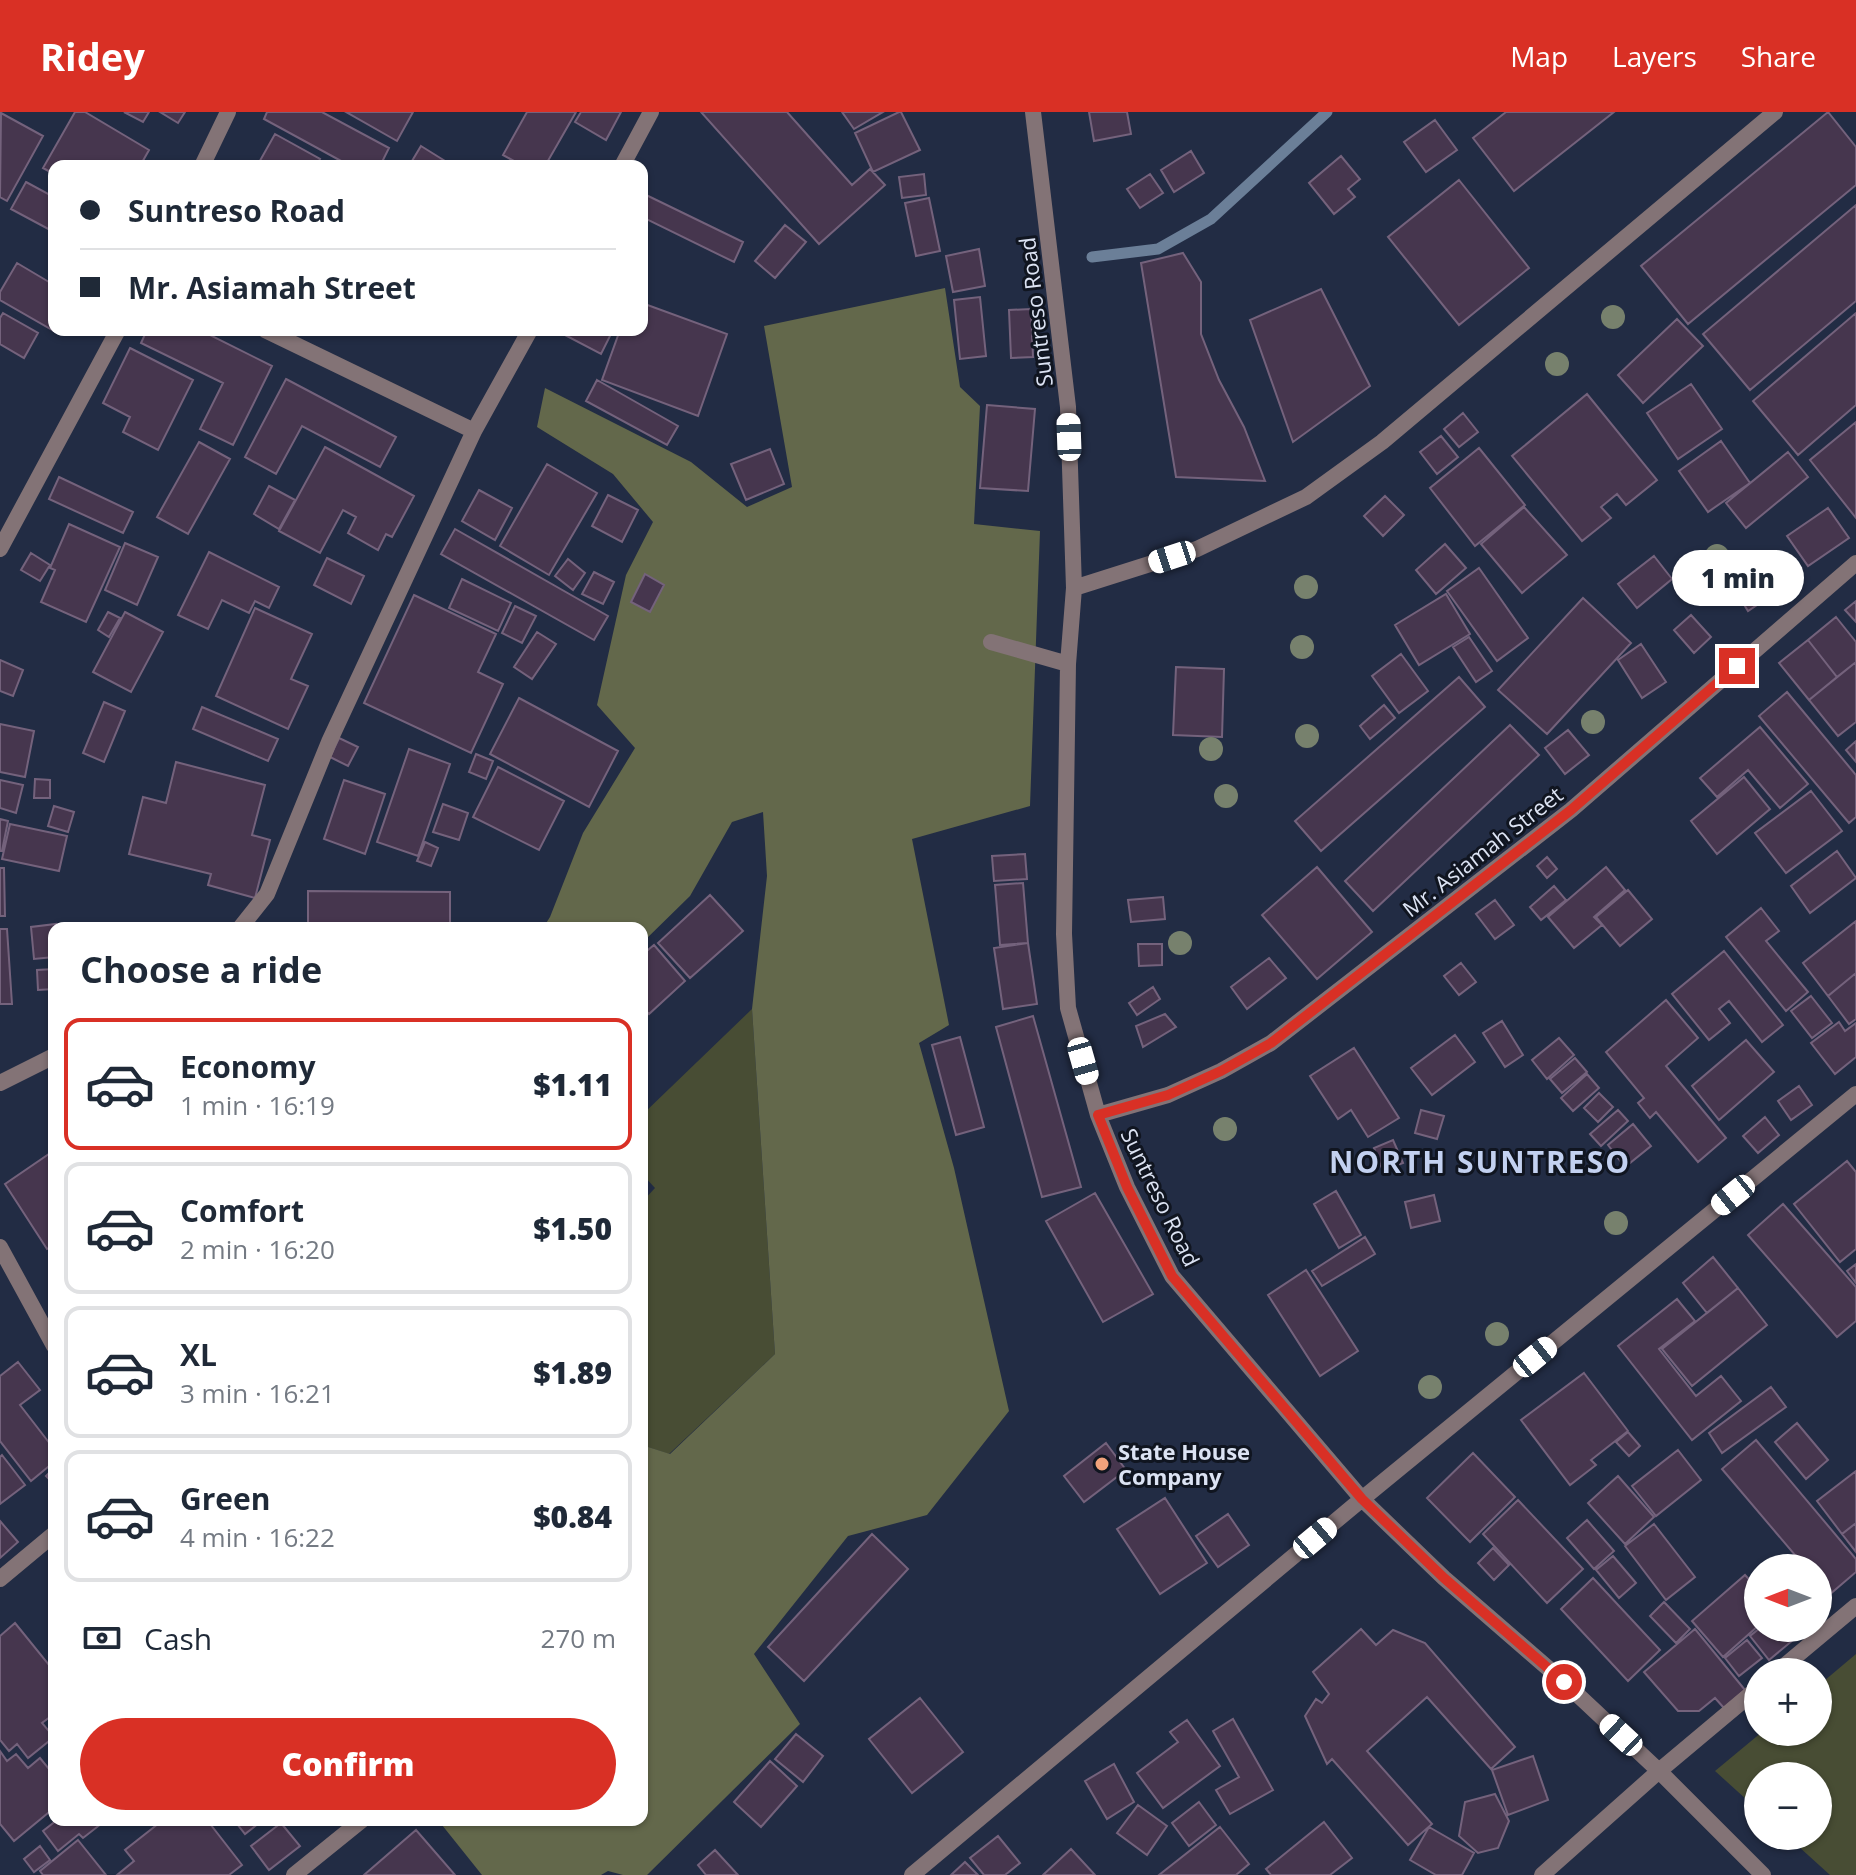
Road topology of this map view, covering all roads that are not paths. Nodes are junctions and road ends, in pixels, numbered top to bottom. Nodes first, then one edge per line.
1 (228, 112) edge
2 (651, 112) edge
3 (1033, 112) edge
4 (1775, 112) edge
5 (205, 160) edge
6 (625, 160) edge
7 (115, 336) edge
8 (277, 336) edge
9 (527, 336) edge
10 (474, 431) junction
11 (0, 549) edge
12 (1856, 563) edge
13 (1074, 588) junction
14 (991, 642) dead end
15 (1068, 664) junction
16 (245, 922) edge
17 (48, 1059) edge
18 (0, 1083) edge
19 (1856, 1094) edge
20 (1098, 1115) junction
21 (0, 1247) edge
22 (48, 1335) edge
23 (1362, 1499) junction
24 (48, 1539) edge
25 (0, 1579) edge
26 (1856, 1606) edge
27 (1794, 1658) edge
28 (1744, 1700) edge
29 (1659, 1771) junction
30 (355, 1826) edge
31 (294, 1875) edge
32 (912, 1875) edge
33 (1542, 1875) edge
34 (1763, 1875) edge

1 - 5 street
2 - 6 street
3 - 13 street, Suntreso Road
4 - 13 street
7 - 11 street
8 - 10 street
9 - 10 street
10 - 16 street
12 - 20 street, Mr. Asiamah Street
13 - 15 street, Suntreso Road
14 - 15 street
15 - 20 street, Suntreso Road
17 - 18 street
19 - 23 street
20 - 23 street, Suntreso Road
21 - 22 street
23 - 29 street, Suntreso Road
23 - 32 street
24 - 25 street
26 - 27 street
28 - 29 street
29 - 33 street
29 - 34 street, Suntreso Road
30 - 31 street

